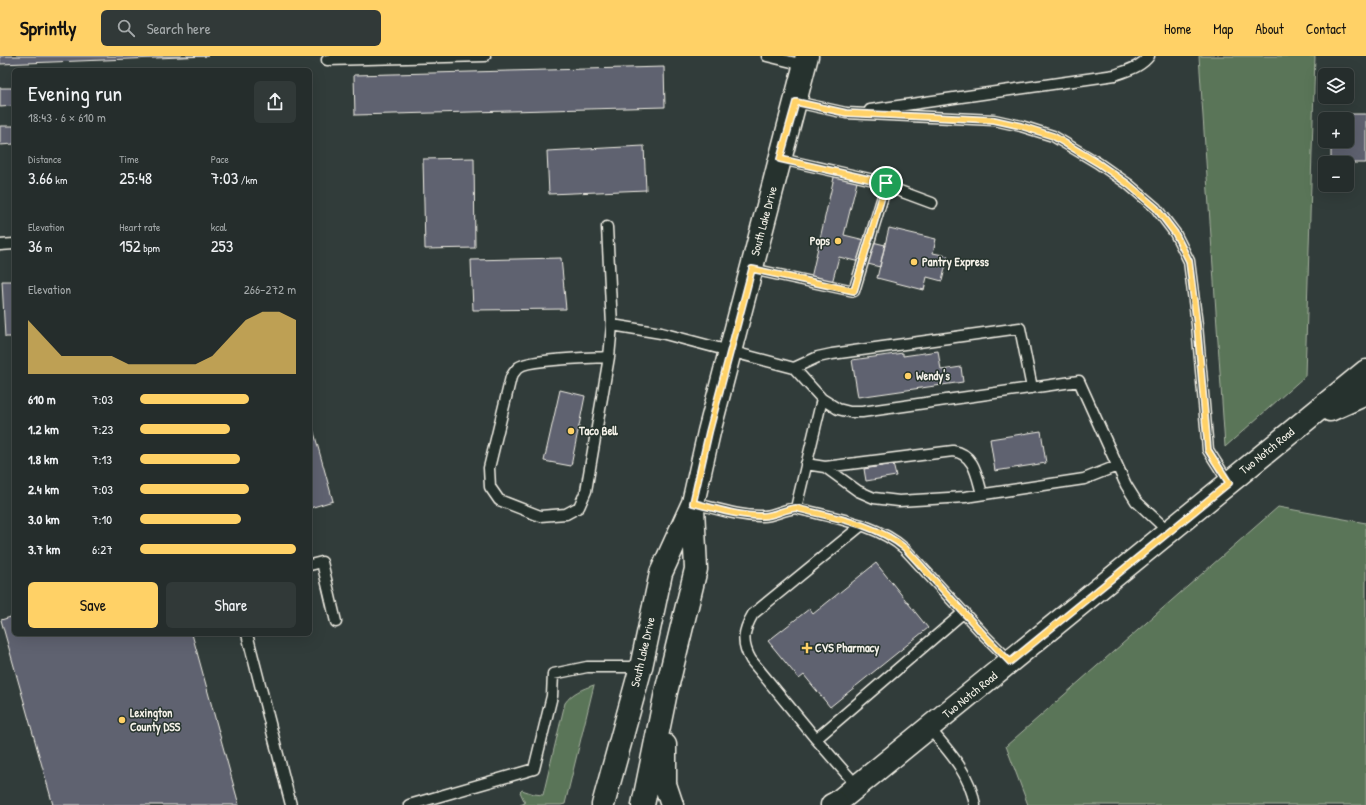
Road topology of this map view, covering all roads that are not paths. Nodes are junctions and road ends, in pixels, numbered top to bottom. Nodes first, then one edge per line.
1 (485, 56) edge
2 (767, 56) edge
3 (1149, 56) edge
4 (327, 60) dead end
5 (806, 60) edge
6 (796, 102) junction
7 (846, 113) junction
8 (780, 159) junction
9 (886, 183) junction
10 (932, 203) dead end
11 (607, 227) dead end
12 (12, 244) edge
13 (0, 245) edge
14 (752, 269) junction
15 (612, 325) junction
16 (731, 351) junction
17 (609, 357) junction
18 (794, 368) junction
19 (1366, 371) edge
20 (1032, 388) junction
21 (1366, 394) edge
22 (822, 399) junction
23 (1303, 422) junction
24 (806, 464) junction
25 (1117, 466) junction
26 (826, 467) junction
27 (1229, 483) junction
28 (982, 494) junction
29 (693, 503) junction
30 (796, 508) junction
31 (862, 525) junction
32 (1169, 532) junction
33 (312, 564) edge
34 (964, 612) junction
35 (336, 622) dead end
36 (248, 636) edge
37 (1010, 662) junction
38 (641, 667) junction
39 (666, 692) junction
40 (929, 728) junction
41 (816, 738) junction
42 (843, 799) edge
43 (291, 805) edge
44 (409, 805) edge
45 (603, 805) edge
46 (643, 805) edge
47 (672, 805) edge
48 (975, 805) edge

1 - 4 lane
2 - 5 lane
3 - 7 lane
5 - 6 main road, South Lake Drive
6 - 7 lane
6 - 8 main road, South Lake Drive
7 - 27 lane
8 - 9 lane
8 - 14 main road, South Lake Drive
9 - 10 lane
9 - 14 lane
11 - 15 lane
12 - 13 lane
14 - 16 main road, South Lake Drive
15 - 16 lane
15 - 17 lane
16 - 18 lane
16 - 29 main road, South Lake Drive
17 - 17 lane
18 - 20 lane
18 - 22 lane
19 - 23 main road, Two Notch Road
20 - 22 lane
20 - 25 lane
21 - 23 main road
22 - 24 lane
23 - 27 main road, Two Notch Road
24 - 26 lane
24 - 30 lane
25 - 28 lane
25 - 32 lane
26 - 28 lane
26 - 28 lane
27 - 32 main road, Two Notch Road
29 - 30 lane
29 - 38 main road, South Lake Drive
29 - 39 main road, South Lake Drive
30 - 31 lane
31 - 34 lane
31 - 41 lane
32 - 37 main road, Two Notch Road
33 - 35 lane
34 - 37 lane
34 - 41 lane
36 - 43 lane
37 - 40 main road, Two Notch Road
38 - 44 lane
38 - 45 main road, South Lake Drive
39 - 46 main road, South Lake Drive
39 - 47 main road
40 - 42 main road, Two Notch Road
40 - 48 lane
41 - 42 lane

